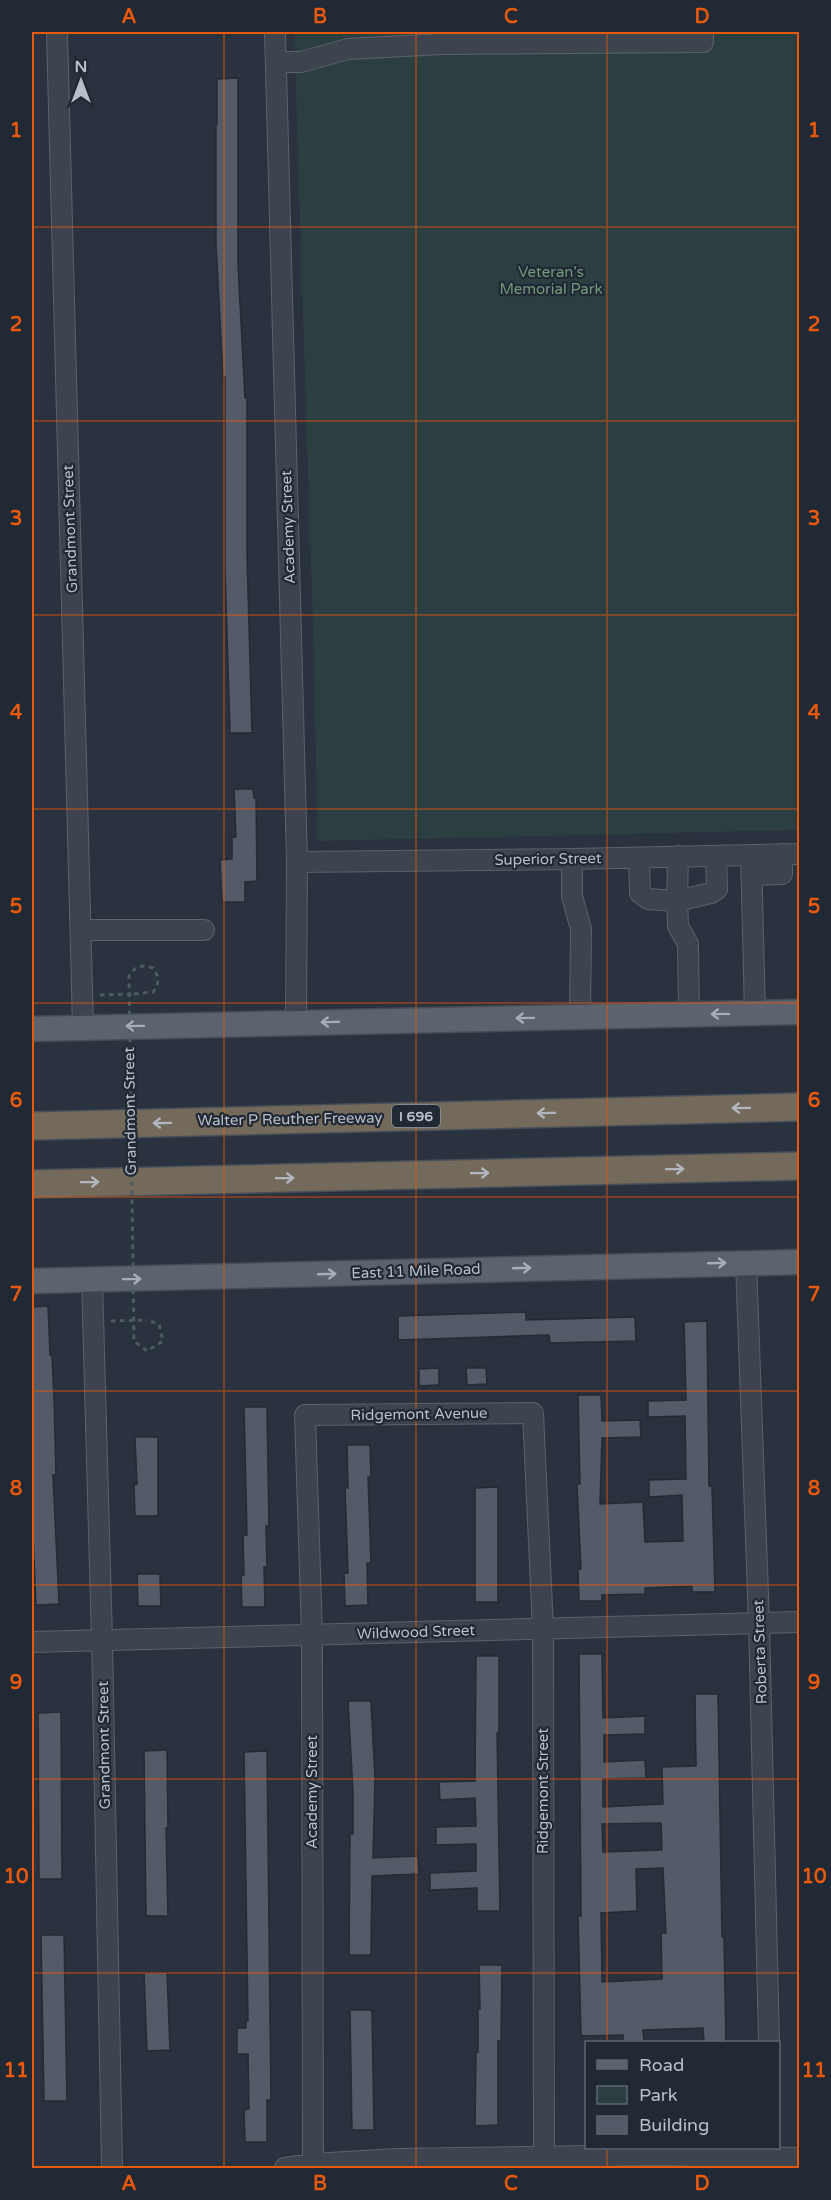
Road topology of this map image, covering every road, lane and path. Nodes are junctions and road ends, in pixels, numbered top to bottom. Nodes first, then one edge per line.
1 (57, 32) edge
2 (275, 32) edge
3 (703, 32) edge
4 (442, 38) edge
5 (276, 62) junction
6 (791, 854) edge
7 (678, 856) junction
8 (716, 856) junction
9 (639, 858) junction
10 (572, 859) junction
11 (297, 862) junction
12 (751, 865) junction
13 (677, 901) junction
14 (81, 930) junction
15 (204, 930) dead end
16 (99, 995) dead end
17 (800, 1012) edge
18 (755, 1013) junction
19 (689, 1014) junction
20 (580, 1017) junction
21 (296, 1022) junction
22 (83, 1028) junction
23 (32, 1029) edge
24 (800, 1107) edge
25 (32, 1126) edge
26 (800, 1166) edge
27 (32, 1184) edge
28 (746, 1262) junction
29 (800, 1262) edge
30 (92, 1280) junction
31 (32, 1281) edge
32 (92, 1322) junction
33 (533, 1413) joint
34 (305, 1415) joint
35 (800, 1622) edge
36 (759, 1623) junction
37 (543, 1629) junction
38 (312, 1635) junction
39 (102, 1640) junction
40 (32, 1642) edge
41 (769, 2041) edge
42 (772, 2158) edge
43 (800, 2158) edge
44 (544, 2163) edge
45 (313, 2166) edge
46 (112, 2169) edge
47 (285, 2169) edge

1 - 14 street, Grandmont Street
2 - 5 street, Academy Street
3 - 4 street
4 - 5 street
5 - 11 street, Academy Street
6 - 12 street, Superior Street
7 - 8 street, Superior Street
7 - 9 street, Superior Street
7 - 13 street
8 - 12 street, Superior Street
8 - 13 street
9 - 10 street, Superior Street
9 - 13 street
10 - 11 street, Superior Street
10 - 20 street
11 - 21 street, Academy Street
12 - 18 street
13 - 19 street
14 - 15 street
14 - 22 street, Grandmont Street
16 - 32 path, Grandmont Street, bridge
17 - 18 main road
18 -> 19 main road
19 - 20 main road
20 -> 21 main road
21 -> 22 main road
22 - 23 main road
24 -> 25 highway, Walter P Reuther Freeway / I 696
27 -> 26 highway
28 - 29 main road, East 11 Mile Road
30 -> 28 main road, East 11 Mile Road
28 - 36 street, Roberta Street
30 - 31 main road, East 11 Mile Road
30 - 32 street, Grandmont Street
32 - 39 street, Grandmont Street
33 - 34 street, Ridgemont Avenue
33 - 37 street, Ridgemont Street
34 - 38 street, Academy Street
35 - 36 street, Wildwood Street
36 - 37 street, Wildwood Street
36 - 41 street, Roberta Street
37 - 38 street, Wildwood Street
37 - 44 street, Ridgemont Street
38 - 39 street, Wildwood Street
38 - 45 street, Academy Street
39 - 40 street, Wildwood Street
39 - 46 street, Grandmont Street
42 - 43 street
42 - 44 street
44 - 45 street
45 - 47 street

